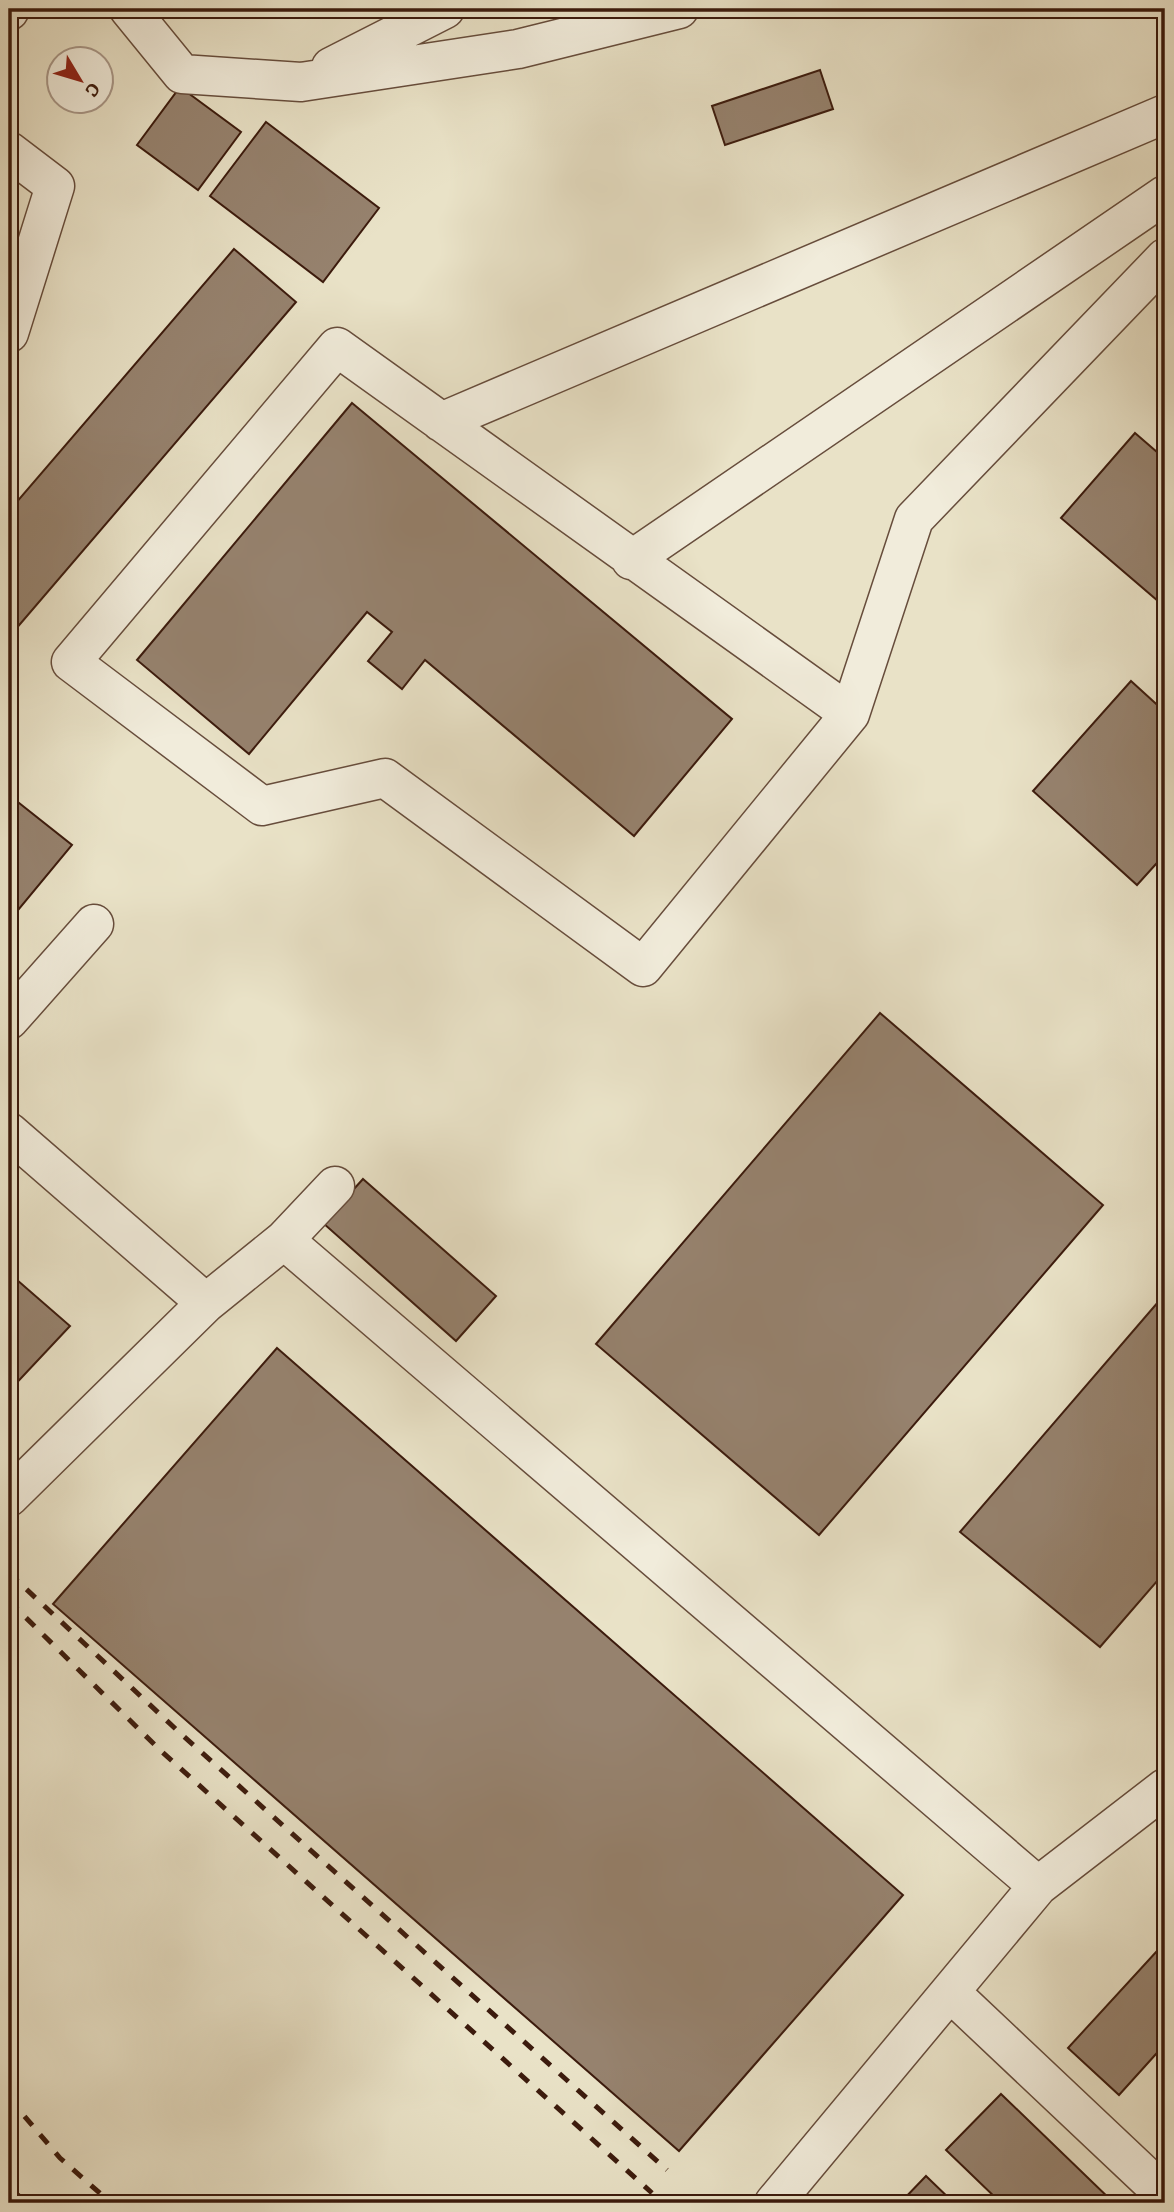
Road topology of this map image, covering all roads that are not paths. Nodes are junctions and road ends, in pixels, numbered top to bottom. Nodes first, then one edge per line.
1 (129, 9) edge
2 (445, 9) edge
3 (679, 9) edge
4 (301, 82) junction
5 (1165, 114) edge
6 (9, 151) edge
7 (1165, 195) edge
8 (1165, 258) edge
9 (9, 333) edge
10 (441, 422) junction
11 (631, 560) junction
12 (850, 715) junction
13 (94, 924) dead end
14 (9, 1020) edge
15 (9, 1132) edge
16 (335, 1186) dead end
17 (284, 1240) junction
18 (206, 1303) junction
19 (9, 1496) edge
20 (1165, 1788) edge
21 (1038, 1886) junction
22 (950, 1992) junction
23 (1165, 2195) edge
24 (774, 2203) edge

1 - 4 lane
2 - 4 lane
3 - 4 lane
5 - 10 lane
6 - 9 lane
7 - 11 lane
8 - 12 lane
10 - 11 lane
10 - 12 lane
11 - 12 lane
13 - 14 lane
15 - 18 lane
16 - 17 lane
17 - 18 lane
17 - 21 lane
18 - 19 lane
20 - 21 lane
21 - 22 lane
22 - 23 lane
22 - 24 lane

